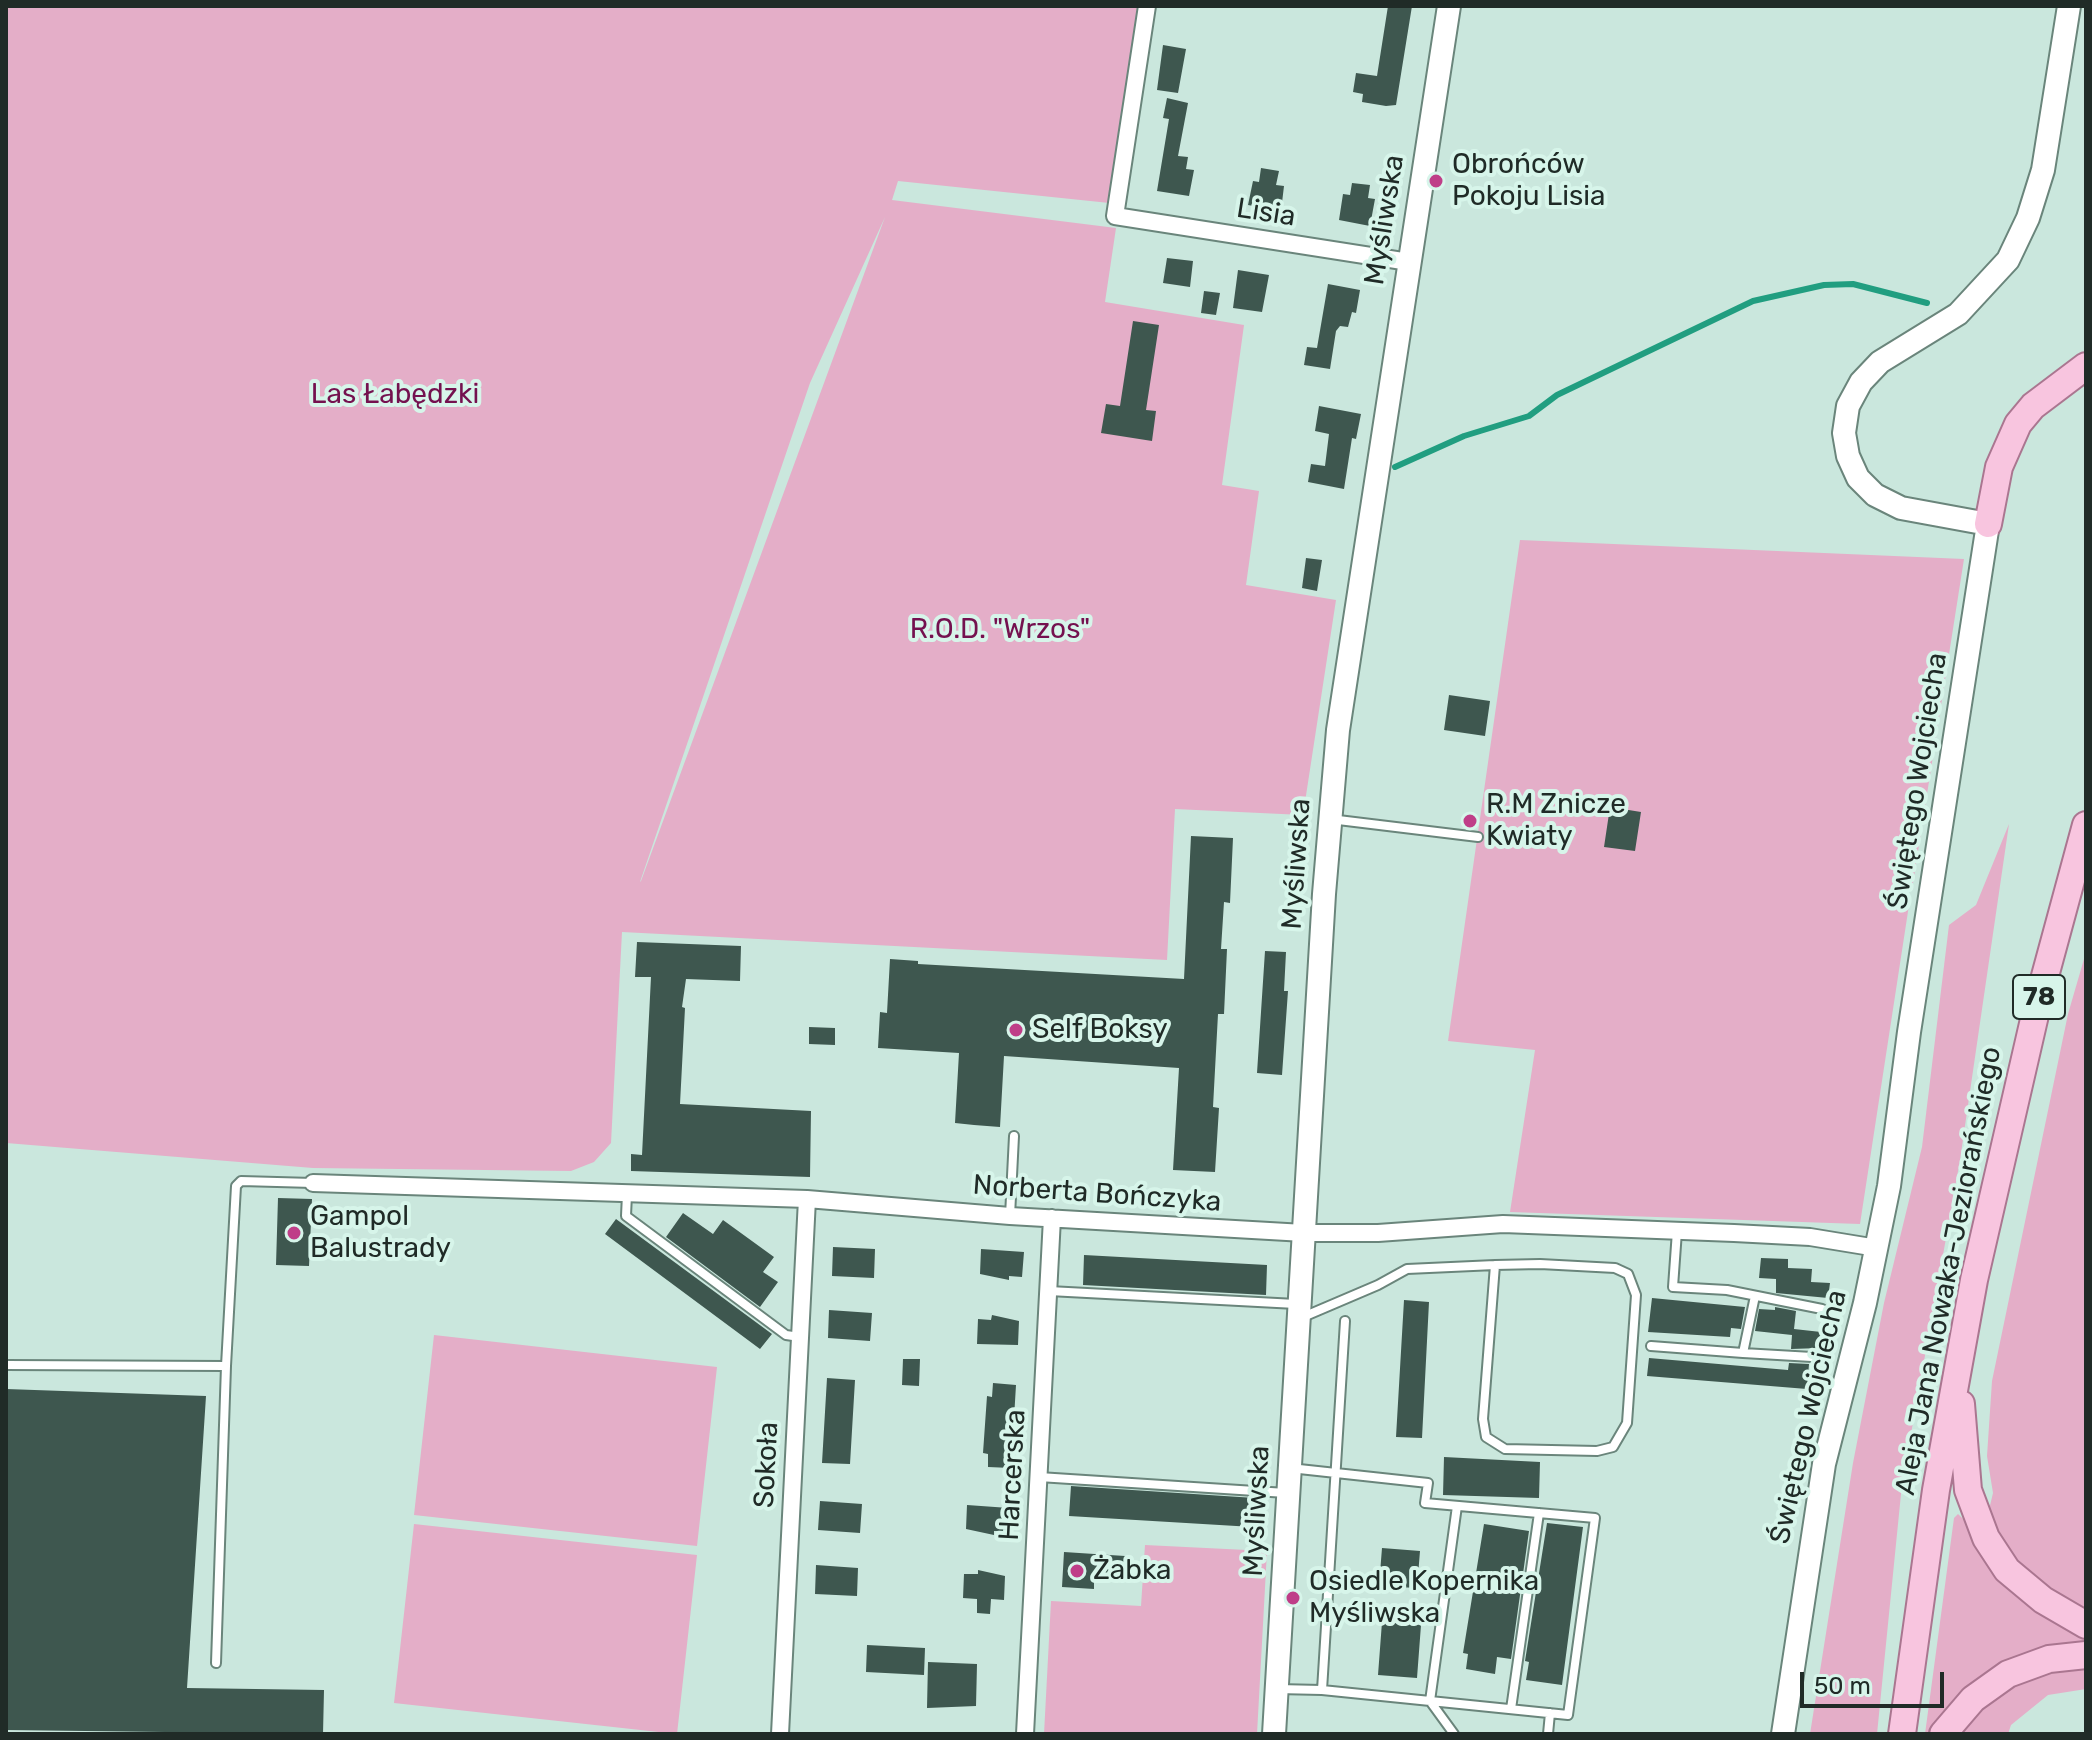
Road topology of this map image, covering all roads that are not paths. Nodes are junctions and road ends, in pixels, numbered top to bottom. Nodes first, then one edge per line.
1 (1147, 6) edge
2 (1449, 6) edge
3 (2069, 6) edge
4 (1409, 262) junction
5 (2080, 374) edge
6 (1988, 524) junction
7 (1329, 819) junction
8 (2086, 825) edge
9 (1478, 837) dead end
10 (1014, 1136) dead end
11 (313, 1183) joint
12 (627, 1194) junction
13 (807, 1199) junction
14 (1010, 1216) junction
15 (1052, 1218) junction
16 (1677, 1231) junction
17 (1304, 1233) junction
18 (1877, 1248) junction
19 (1495, 1265) junction
20 (1049, 1291) junction
21 (1755, 1296) junction
22 (1822, 1309) dead end
23 (1298, 1312) junction
24 (1345, 1321) dead end
25 (800, 1337) junction
26 (1651, 1346) dead end
27 (1743, 1353) junction
28 (1812, 1357) dead end
29 (6, 1365) edge
30 (226, 1366) junction
31 (1958, 1368) junction
32 (1289, 1468) junction
33 (1335, 1472) junction
34 (1039, 1477) junction
35 (1288, 1494) junction
36 (1457, 1506) junction
37 (1539, 1513) junction
38 (2086, 1625) edge
39 (2086, 1655) edge
40 (216, 1663) dead end
41 (1276, 1688) junction
42 (1322, 1690) junction
43 (1430, 1701) junction
44 (1511, 1709) junction
45 (1550, 1713) junction
46 (780, 1734) edge
47 (1025, 1734) edge
48 (1274, 1734) edge
49 (1454, 1734) edge
50 (1548, 1734) edge
51 (1783, 1734) edge
52 (1902, 1734) edge
53 (1943, 1734) edge

1 - 4 street, Lisia
2 - 4 street, Myśliwska
3 - 6 street
4 - 7 street, Myśliwska
5 - 6 main road
6 - 18 street, Świętego Wojciecha
7 - 9 lane
7 - 17 street, Myśliwska
8 - 31 main road, Aleja Jana Nowaka-Jeziorańskiego / 78
10 - 14 lane
11 - 12 street, Norberta Bończyka
11 - 30 lane
12 - 13 street, Norberta Bończyka
12 - 25 lane
13 - 14 street, Norberta Bończyka
13 - 25 street, Sokoła
14 - 15 street, Norberta Bończyka
15 - 17 street, Norberta Bończyka
15 - 20 street, Harcerska
16 - 17 street, Norberta Bończyka
16 - 18 street, Norberta Bończyka
16 - 21 lane
17 - 23 street, Myśliwska
18 - 51 street, Świętego Wojciecha
19 - 19 lane
19 - 23 lane
20 - 23 lane
20 - 34 street, Harcerska
21 - 22 lane
21 - 27 lane
23 - 32 street, Myśliwska
24 - 33 lane
25 - 46 street, Sokoła
26 - 27 lane
27 - 28 lane
29 - 30 lane
30 - 40 lane
31 - 38 main road
31 - 52 main road, Aleja Jana Nowaka-Jeziorańskiego / 78
32 - 33 lane
32 - 35 street, Myśliwska
33 - 36 lane
33 - 42 lane
34 - 35 lane
34 - 47 street, Harcerska
35 - 41 street, Myśliwska
36 - 37 lane
36 - 43 lane
37 - 44 lane
37 - 45 lane
39 - 53 main road
41 - 42 lane
41 - 48 street, Myśliwska
42 - 43 lane
43 - 44 lane
43 - 49 lane
44 - 45 lane
45 - 50 lane

